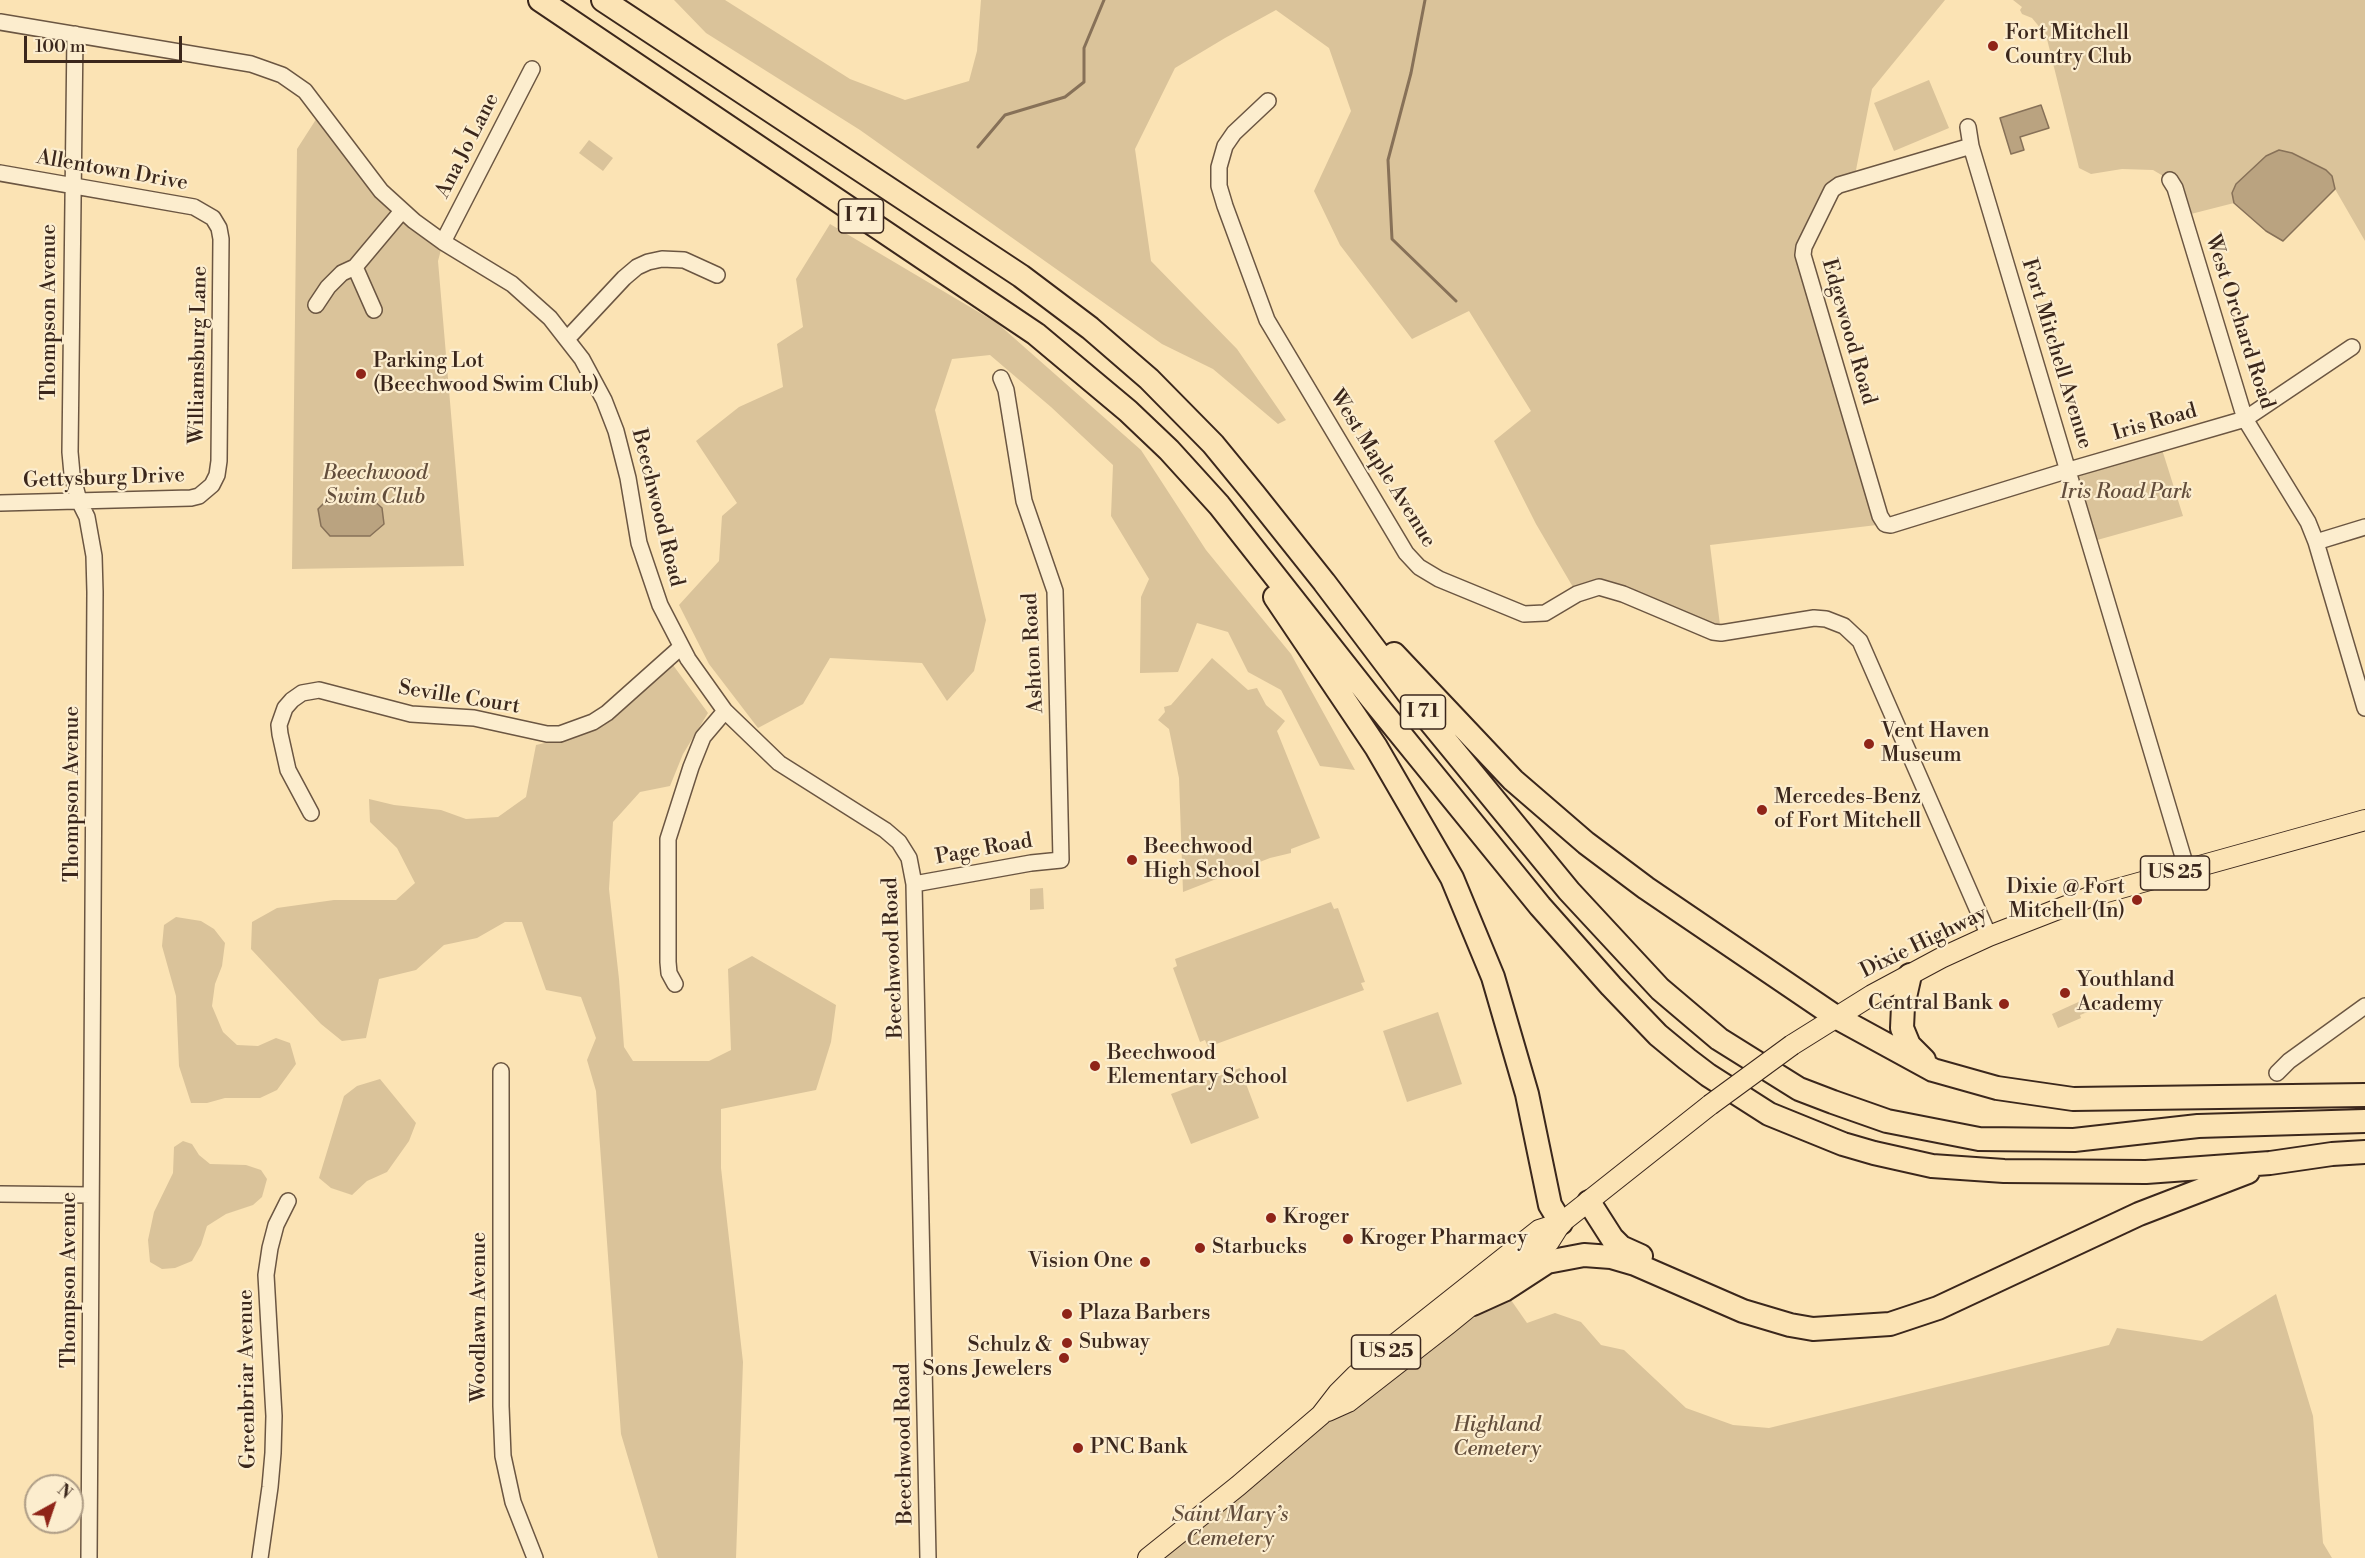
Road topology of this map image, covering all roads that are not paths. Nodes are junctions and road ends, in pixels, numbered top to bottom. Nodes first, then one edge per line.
1 (540, 0) edge
2 (603, 0) edge
3 (0, 22) edge
4 (75, 34) junction
5 (532, 69) dead end
6 (1268, 101) dead end
7 (1968, 127) dead end
8 (1971, 146) junction
9 (0, 173) edge
10 (2170, 180) dead end
11 (72, 185) junction
12 (402, 211) junction
13 (213, 218) joint
14 (442, 242) junction
15 (355, 267) junction
16 (717, 275) dead end
17 (316, 305) dead end
18 (374, 310) dead end
19 (567, 339) junction
20 (2352, 347) dead end
21 (1001, 378) dead end
22 (2245, 419) junction
23 (1169, 450) junction
24 (2069, 470) junction
25 (206, 491) joint
26 (79, 501) junction
27 (0, 503) edge
28 (1885, 524) joint
29 (2365, 527) edge
30 (2316, 542) junction
31 (1324, 582) junction
32 (681, 647) junction
33 (2365, 708) edge
34 (725, 711) junction
35 (311, 813) dead end
36 (2365, 820) edge
37 (1061, 860) joint
38 (2187, 870) junction
39 (914, 884) junction
40 (1989, 936) junction
41 (1910, 975) junction
42 (675, 984) dead end
43 (2365, 1006) edge
44 (1836, 1017) junction
45 (1934, 1070) junction
46 (501, 1071) dead end
47 (2277, 1073) dead end
48 (2361, 1095) edge
49 (2358, 1121) edge
50 (2357, 1152) edge
51 (2270, 1163) junction
52 (0, 1194) edge
53 (91, 1195) junction
54 (288, 1201) dead end
55 (1589, 1202) junction
56 (1561, 1222) junction
57 (1687, 1286) junction
58 (1473, 1304) junction
59 (1320, 1415) junction
60 (89, 1558) edge
61 (260, 1558) edge
62 (535, 1558) edge
63 (928, 1558) edge
64 (1148, 1558) edge

1 - 23 highway, I 71
2 - 31 highway, I 71
3 - 4 street, Beechwood Road
4 - 11 street, Thompson Avenue
4 - 12 street, Beechwood Road
5 - 14 street, Ana Jo Lane
6 - 40 street, West Maple Avenue
7 - 8 street, Fort Mitchell Avenue
8 - 24 street, Fort Mitchell Avenue
8 - 28 street, Edgewood Road
9 - 11 street, Allentown Drive
10 - 22 street, West Orchard Road
11 - 13 street, Allentown Drive
11 - 26 street, Thompson Avenue
12 - 14 street, Beechwood Road
12 - 15 street
13 - 25 street, Williamsburg Lane
14 - 19 street, Beechwood Road
15 - 17 street
15 - 18 street
16 - 19 street
19 - 32 street, Beechwood Road
20 - 22 street, Iris Road
21 - 37 street, Ashton Road
22 - 24 street, Iris Road
22 - 30 street, West Orchard Road
23 - 51 highway, I 71
23 - 56 highway
24 - 28 street, Iris Road
24 - 38 street, Fort Mitchell Avenue
25 - 26 street, Gettysburg Drive
26 - 27 street, Gettysburg Drive
26 - 53 street, Thompson Avenue
29 - 30 street
30 - 33 street, West Orchard Road
31 - 44 highway
31 - 49 highway, I 71
32 - 34 street, Beechwood Road
32 - 35 street, Seville Court
34 - 39 street, Beechwood Road
34 - 42 street
36 - 38 main road, Dixie Highway / US 25
37 - 39 street, Page Road
38 - 40 main road, Dixie Highway / US 25
39 - 63 street, Beechwood Road
40 - 41 main road, Dixie Highway / US 25
41 - 44 main road, Dixie Highway / US 25
41 - 45 highway
43 - 47 street
44 - 45 highway
44 - 55 main road, Dixie Highway / US 25, bridge
45 - 48 highway
46 - 62 street, Woodlawn Avenue
50 - 51 highway, I 71
51 - 57 highway
52 - 53 street
53 - 60 street, Thompson Avenue
54 - 61 street, Greenbriar Avenue
55 - 56 main road, Dixie Highway / US 25
55 - 57 highway
56 - 58 main road, Dixie Highway / US 25
56 - 59 main road, Dixie Highway / US 25
57 - 58 highway
58 - 59 main road, Dixie Highway / US 25
59 - 64 main road, Dixie Highway / US 25

